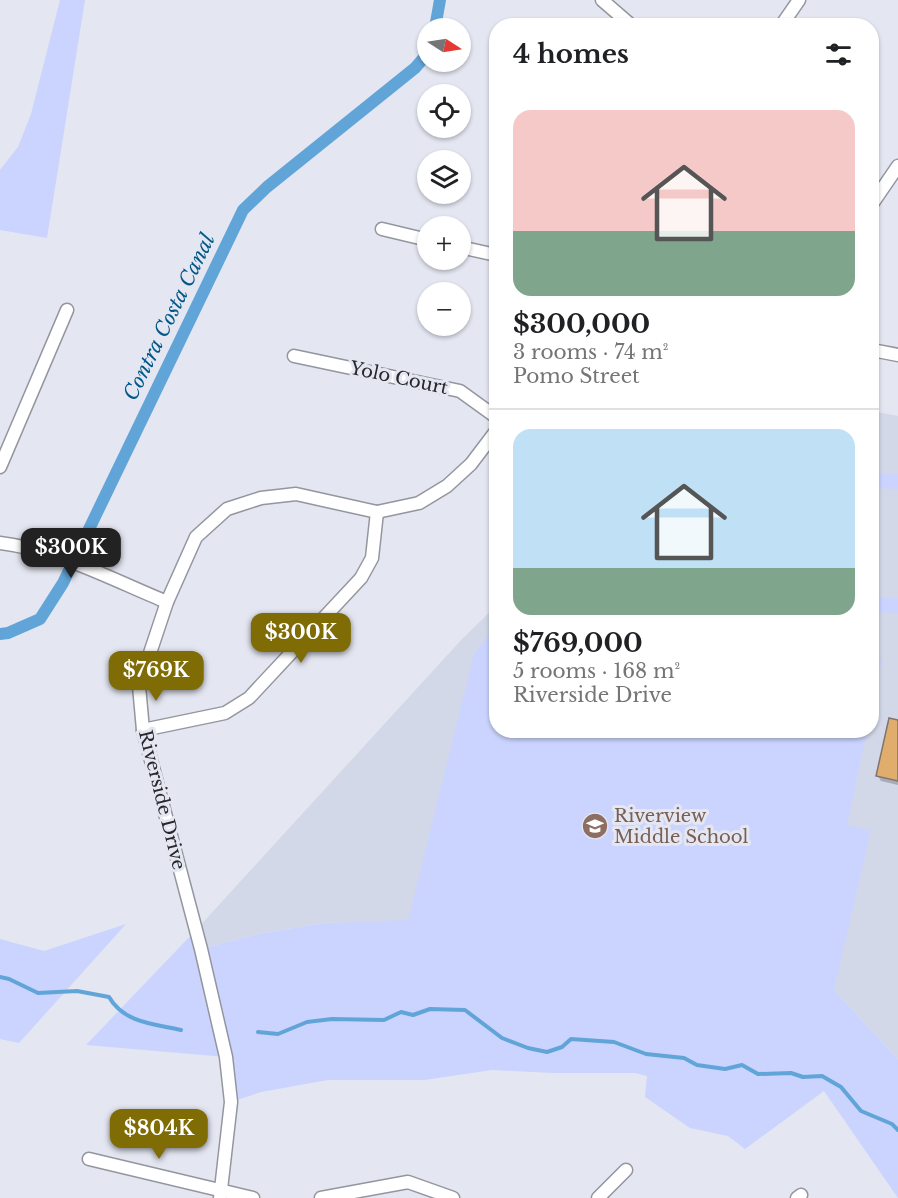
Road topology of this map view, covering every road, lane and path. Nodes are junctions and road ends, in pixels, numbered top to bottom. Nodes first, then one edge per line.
1 (602, 0) edge
2 (799, 0) edge
3 (621, 18) edge
4 (787, 18) edge
5 (898, 166) edge
6 (879, 194) edge
7 (382, 229) dead end
8 (417, 237) edge
9 (471, 249) edge
10 (489, 253) edge
11 (67, 310) dead end
12 (879, 351) edge
13 (898, 355) edge
14 (294, 356) dead end
15 (489, 412) edge
16 (489, 440) edge
17 (0, 467) edge
18 (377, 512) junction
19 (0, 543) edge
20 (167, 602) junction
21 (143, 730) junction
22 (89, 1159) dead end
23 (626, 1170) dead end
24 (220, 1195) edge
25 (253, 1198) edge
26 (321, 1198) edge
27 (453, 1198) edge
28 (598, 1198) edge

1 - 3 street
2 - 4 street
5 - 6 street
7 - 8 street
9 - 10 street
11 - 17 street
12 - 13 street
14 - 15 street, Yolo Court
16 - 18 street, Riverside Drive
18 - 20 street, Riverside Drive
18 - 21 street
19 - 20 street
20 - 21 street, Riverside Drive
21 - 24 street, Riverside Drive
22 - 24 street
23 - 28 street
24 - 25 street
26 - 27 street

